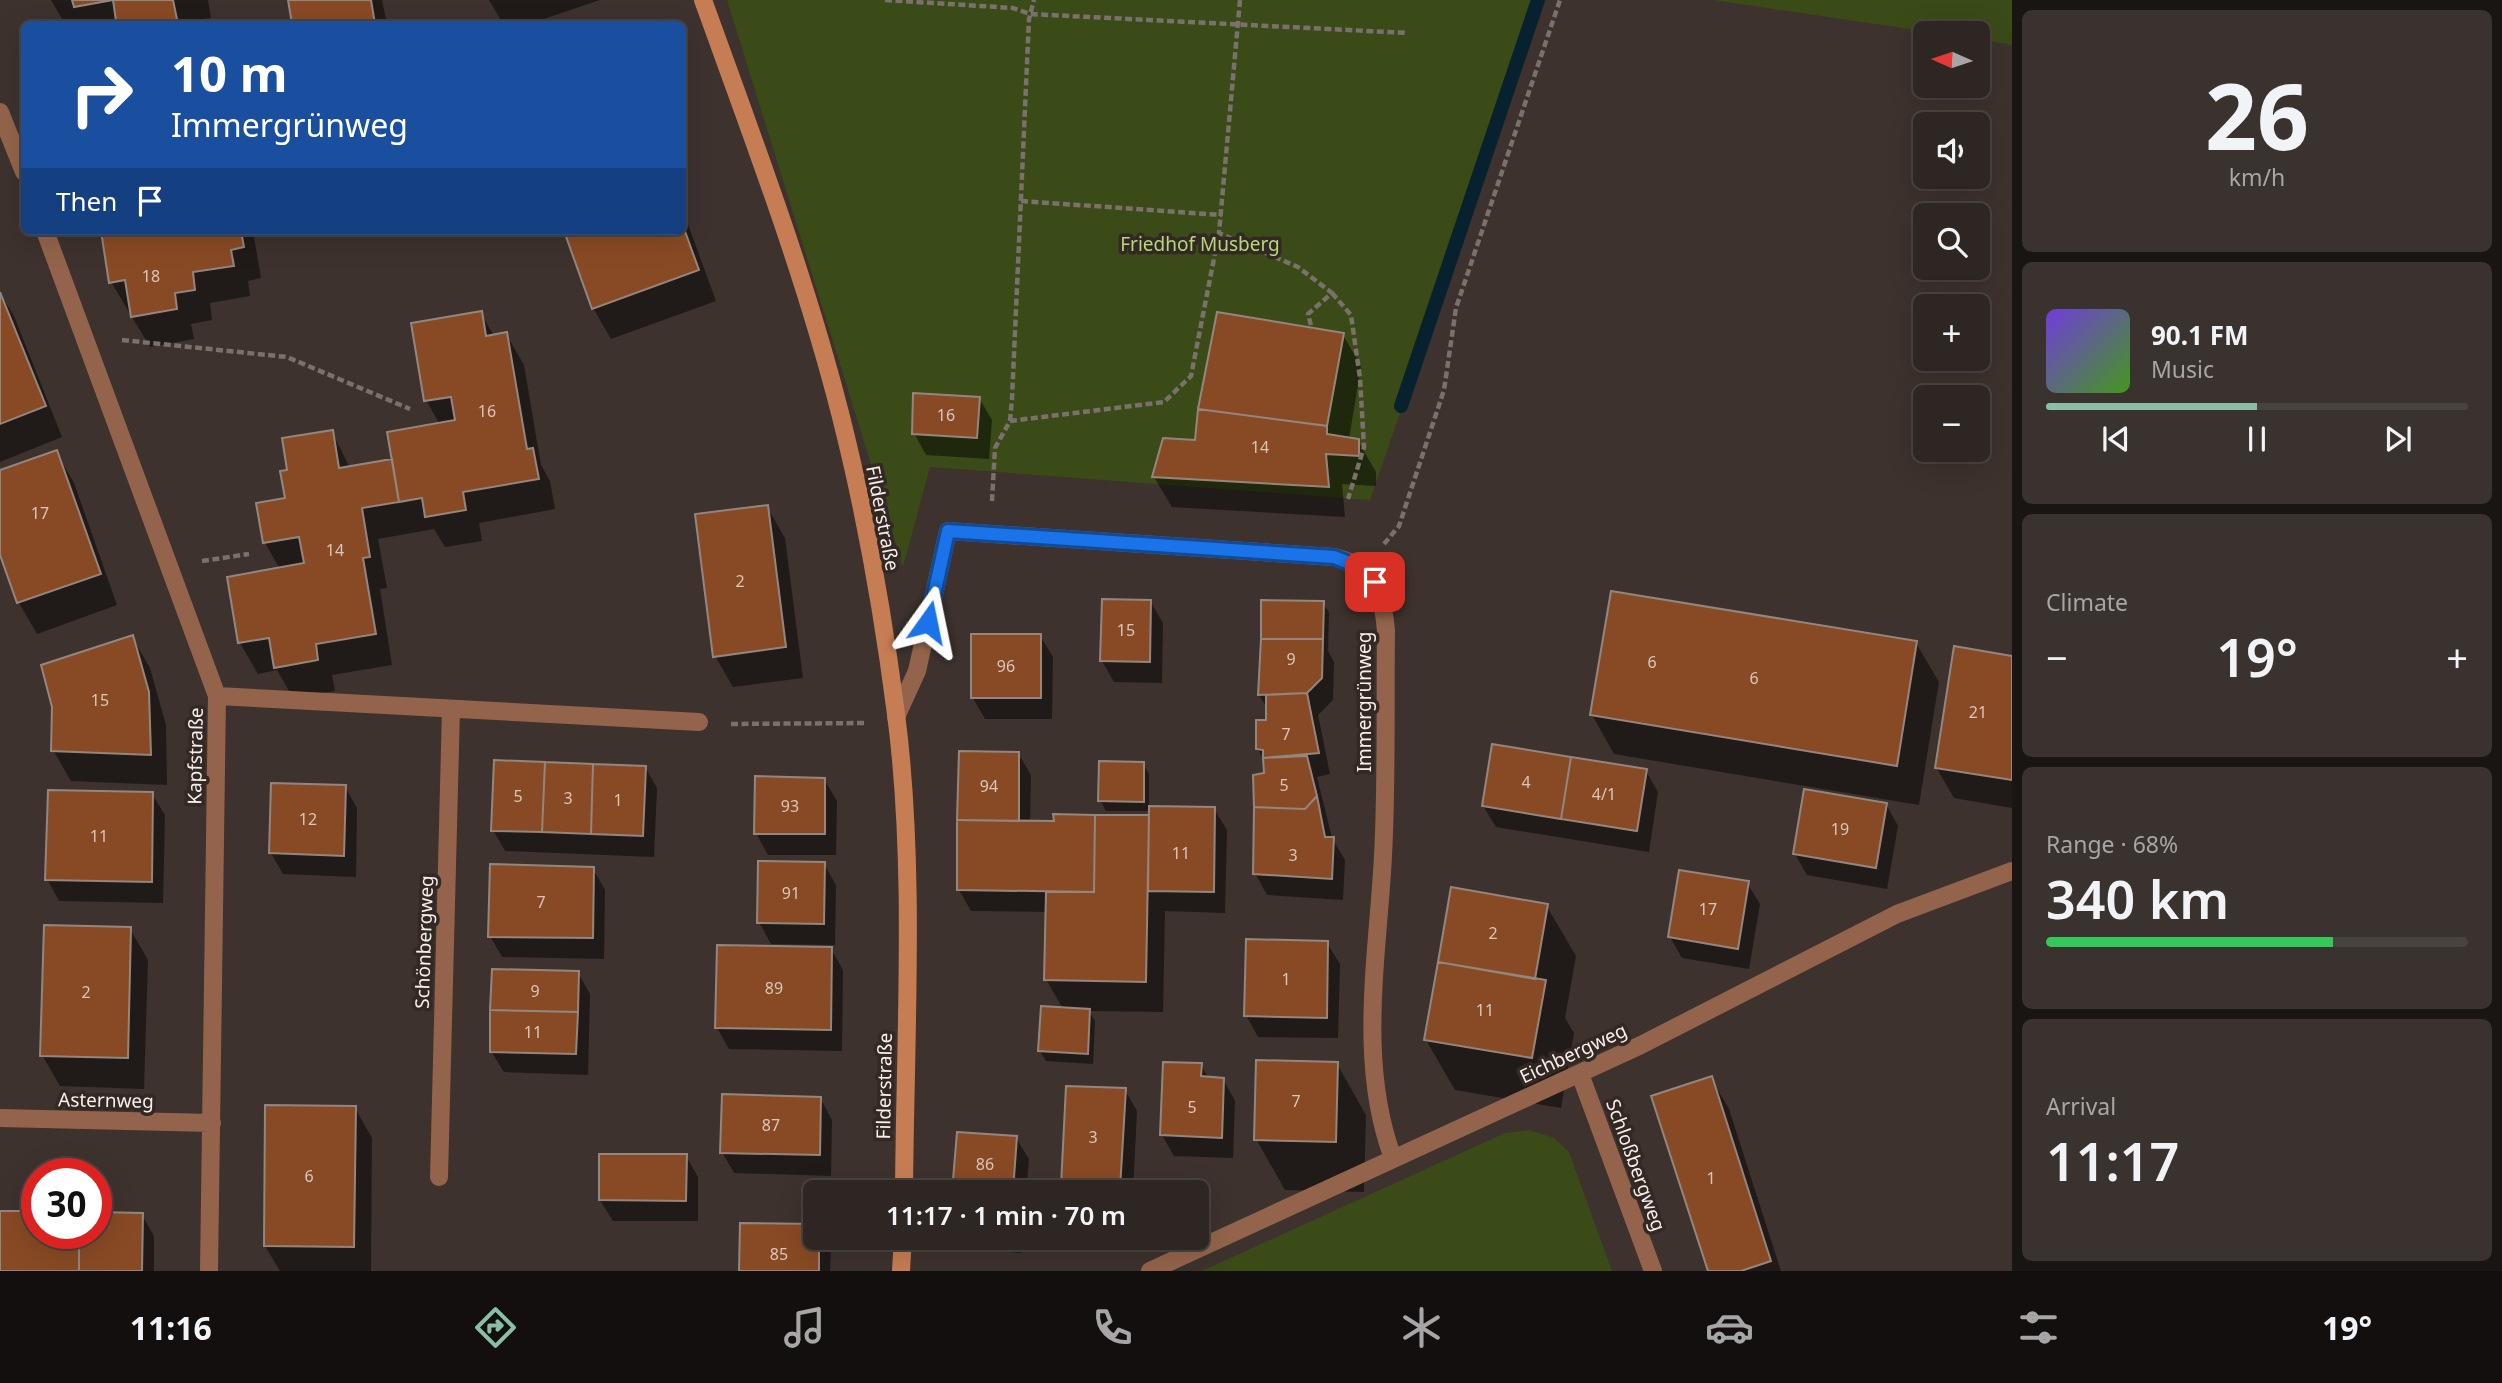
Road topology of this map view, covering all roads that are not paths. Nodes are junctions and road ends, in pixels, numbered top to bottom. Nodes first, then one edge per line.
1 (703, 0) edge
2 (0, 113) edge
3 (21, 165) edge
4 (46, 235) edge
5 (217, 696) junction
6 (452, 709) junction
7 (896, 717) junction
8 (699, 722) road end
9 (2012, 872) edge
10 (1580, 1074) junction
11 (0, 1118) edge
12 (212, 1123) junction
13 (1393, 1158) junction
14 (439, 1177) dead end
15 (904, 1180) edge
16 (902, 1250) edge
17 (208, 1271) edge
18 (901, 1271) edge
19 (1150, 1271) edge
20 (1653, 1271) edge

1 - 7 main road, Filderstraße
2 - 3 street
4 - 5 street, Kapfstraße
5 - 6 street
5 - 12 street, Kapfstraße
6 - 8 street
6 - 14 street, Schönbergweg
7 - 13 street, Immergrünweg
7 - 15 main road, Filderstraße
9 - 10 street, Eichbergweg
10 - 13 street, Eichbergweg
10 - 20 street, Schloßbergweg
11 - 12 street, Asternweg
12 - 17 street, Kapfstraße
13 - 19 street, Eichbergweg
16 - 18 main road

